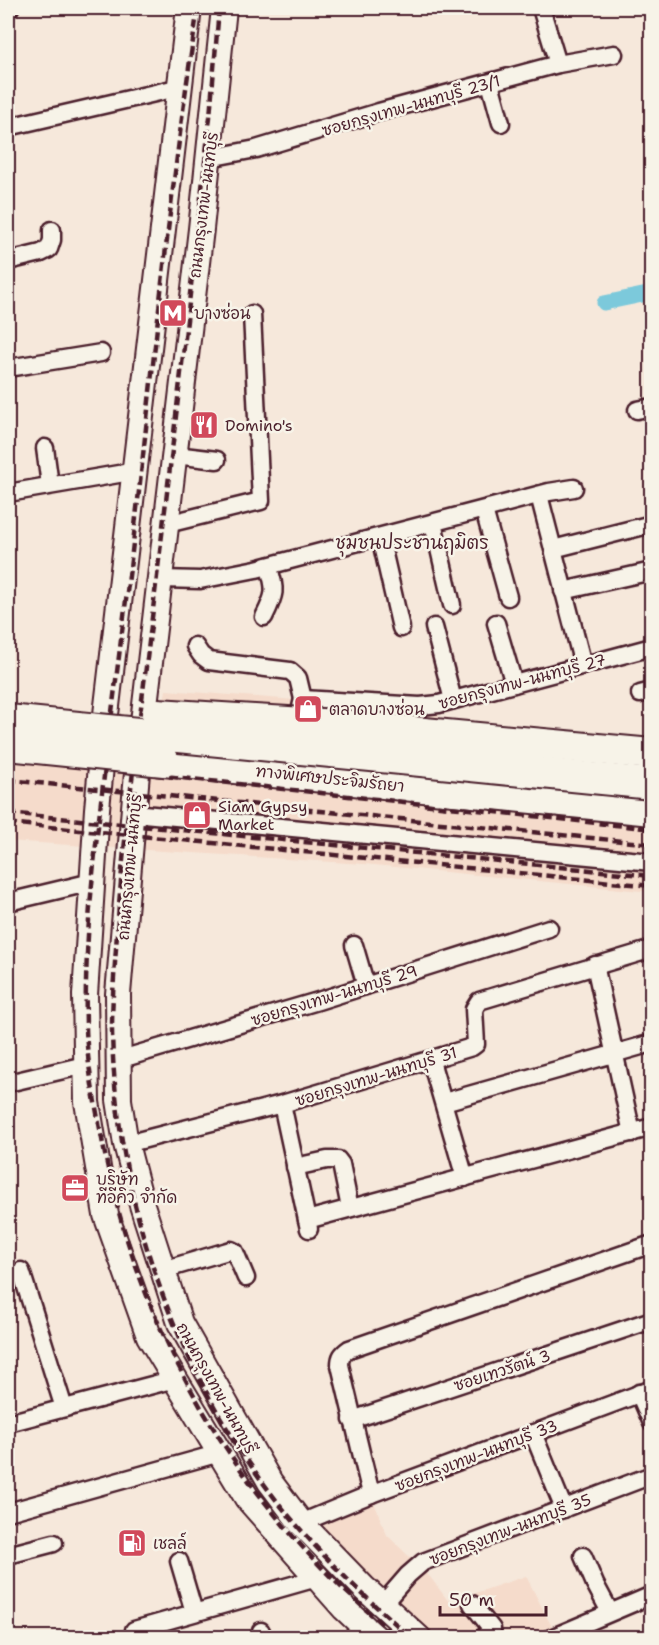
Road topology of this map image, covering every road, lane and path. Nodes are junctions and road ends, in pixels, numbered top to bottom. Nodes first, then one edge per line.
1 (189, 8) edge
2 (224, 8) edge
3 (541, 8) edge
4 (614, 54) dead end
5 (558, 64) junction
6 (490, 83) junction
7 (181, 87) junction
8 (501, 123) dead end
9 (8, 127) edge
10 (209, 158) junction
11 (52, 230) dead end
12 (8, 261) edge
13 (252, 314) dead end
14 (101, 353) dead end
15 (149, 360) junction
16 (185, 365) junction
17 (8, 368) edge
18 (45, 448) dead end
19 (175, 455) junction
20 (217, 460) dead end
21 (136, 471) junction
22 (50, 485) junction
23 (574, 488) dead end
24 (8, 493) edge
25 (539, 495) junction
26 (484, 510) junction
27 (433, 523) junction
28 (167, 524) junction
29 (651, 524) edge
30 (380, 537) junction
31 (553, 549) junction
32 (268, 566) junction
33 (651, 571) edge
34 (161, 579) junction
35 (563, 591) junction
36 (508, 597) dead end
37 (452, 605) dead end
38 (264, 617) dead end
39 (496, 623) dead end
40 (434, 627) dead end
41 (401, 628) dead end
42 (195, 646) dead end
43 (651, 647) edge
44 (583, 665) junction
45 (514, 684) junction
46 (303, 699) junction
47 (453, 700) junction
48 (8, 702) edge
49 (8, 720) edge
50 (105, 723) junction
51 (141, 729) junction
52 (8, 745) edge
53 (289, 752) junction
54 (651, 754) edge
55 (651, 786) edge
56 (651, 810) edge
57 (133, 813) junction
58 (651, 862) edge
59 (92, 882) junction
60 (8, 902) edge
61 (549, 928) dead end
62 (354, 945) dead end
63 (651, 949) edge
64 (595, 965) junction
65 (366, 986) junction
66 (651, 1043) edge
67 (614, 1053) junction
68 (118, 1060) junction
69 (431, 1061) junction
70 (85, 1065) junction
71 (8, 1083) edge
72 (444, 1102) junction
73 (282, 1104) junction
74 (651, 1127) edge
75 (632, 1133) junction
76 (126, 1144) junction
77 (295, 1167) junction
78 (465, 1178) junction
79 (350, 1208) junction
80 (651, 1244) edge
81 (21, 1271) dead end
82 (164, 1273) junction
83 (246, 1278) dead end
84 (132, 1286) junction
85 (651, 1320) edge
86 (175, 1380) junction
87 (645, 1391) edge
88 (64, 1408) junction
89 (352, 1420) junction
90 (8, 1423) edge
91 (651, 1424) edge
92 (533, 1433) junction
93 (220, 1453) junction
94 (651, 1475) edge
95 (371, 1494) junction
96 (564, 1509) junction
97 (8, 1512) edge
98 (301, 1523) junction
99 (54, 1543) dead end
100 (8, 1555) edge
101 (583, 1556) dead end
102 (179, 1561) dead end
103 (317, 1578) junction
104 (651, 1594) edge
105 (472, 1604) dead end
106 (194, 1612) junction
107 (610, 1612) junction
108 (390, 1620) edge
109 (134, 1630) dead end
110 (493, 1630) edge
111 (376, 1638) edge
112 (419, 1638) edge
113 (551, 1638) edge

1 - 7 main road, ถนนกรุงเทพ-นนทบุรี
2 - 10 main road, ถนนกรุงเทพ-นนทบุรี
3 - 5 street
4 - 5 street, ซอยกรุงเทพ-นนทบุรี 23/1
5 - 6 street, ซอยกรุงเทพ-นนทบุรี 23/1
6 - 8 street
6 - 10 street, ซอยกรุงเทพ-นนทบุรี 23/1
7 - 9 street
7 - 15 main road, ถนนกรุงเทพ-นนทบุรี
10 - 16 main road, ถนนกรุงเทพ-นนทบุรี
11 - 12 street
13 - 28 street
14 - 17 street
15 - 16 main road
15 - 21 main road, ถนนกรุงเทพ-นนทบุรี
16 - 19 main road, ถนนกรุงเทพ-นนทบุรี
18 - 22 street
19 - 20 street
19 - 28 main road, ถนนกรุงเทพ-นนทบุรี
21 - 22 street
21 - 50 main road, ถนนกรุงเทพ-นนทบุรี
22 - 24 street
23 - 25 street
25 - 26 street
25 - 31 street
26 - 27 street
26 - 36 street
27 - 30 street
27 - 37 street
28 - 34 main road, ถนนกรุงเทพ-นนทบุรี
29 - 31 street
30 - 32 street
30 - 41 street
31 - 35 street
32 - 34 street
32 - 38 street
33 - 35 street
34 - 51 main road, ถนนกรุงเทพ-นนทบุรี
35 - 44 street
39 - 45 street
40 - 47 street
42 - 46 street
43 - 44 street, ซอยกรุงเทพ-นนทบุรี 27
44 - 45 street, ซอยกรุงเทพ-นนทบุรี 27
45 - 47 street, ซอยกรุงเทพ-นนทบุรี 27
46 - 47 street, ซอยกรุงเทพ-นนทบุรี 27
46 - 53 street
48 - 54 highway, bridge
49 - 55 highway, ทางพิเศษประจิมรัถยา, bridge
50 - 51 main road
50 - 59 main road, ถนนกรุงเทพ-นนทบุรี
51 - 53 main road
51 - 57 main road, ถนนกรุงเทพ-นนทบุรี
52 - 56 highway, ทางพิเศษประจิมรัถยา, bridge
53 - 55 main road
57 - 58 street
57 - 68 main road, ถนนกรุงเทพ-นนทบุรี
59 - 60 street
59 - 70 main road, ถนนกรุงเทพ-นนทบุรี
61 - 65 street, ซอยกรุงเทพ-นนทบุรี 29
62 - 65 street
63 - 64 street, ซอยกรุงเทพ-นนทบุรี 31
64 - 67 street
64 - 69 street, ซอยกรุงเทพ-นนทบุรี 31
65 - 68 street, ซอยกรุงเทพ-นนทบุรี 29
66 - 67 street
67 - 72 street
67 - 75 street
68 - 76 main road, ถนนกรุงเทพ-นนทบุรี
69 - 72 street
69 - 73 street, ซอยกรุงเทพ-นนทบุรี 31
70 - 71 street
70 - 84 main road, ถนนกรุงเทพ-นนทบุรี
72 - 78 street
73 - 76 street, ซอยกรุงเทพ-นนทบุรี 31
73 - 77 street
74 - 75 street
75 - 78 street
76 - 82 main road, ถนนกรุงเทพ-นนทบุรี
77 - 79 street
77 - 79 street
78 - 79 street
80 - 89 street
81 - 88 street
82 - 83 street
82 - 84 main road
82 - 98 main road, ถนนกรุงเทพ-นนทบุรี
84 - 86 main road, ถนนกรุงเทพ-นนทบุรี
85 - 89 street, ซอยเทวรัตน์ 3
86 - 88 street
86 - 93 main road, ถนนกรุงเทพ-นนทบุรี
87 - 91 street
87 - 92 street, ซอยกรุงเทพ-นนทบุรี 33
88 - 90 street
89 - 95 street
92 - 95 street, ซอยกรุงเทพ-นนทบุรี 33
92 - 96 street
93 - 97 street
93 - 103 main road, ถนนกรุงเทพ-นนทบุรี
94 - 96 street, ซอยกรุงเทพ-นนทบุรี 35
95 - 98 street, ซอยกรุงเทพ-นนทบุรี 33
96 - 108 street, ซอยกรุงเทพ-นนทบุรี 35
98 - 108 main road, ถนนกรุงเทพ-นนทบุรี
99 - 100 street
101 - 107 street
102 - 106 street
103 - 106 street
103 - 111 main road, ถนนกรุงเทพ-นนทบุรี
104 - 107 street
105 - 110 street
106 - 109 street
107 - 113 street
108 - 112 main road, ถนนกรุงเทพ-นนทบุรี

